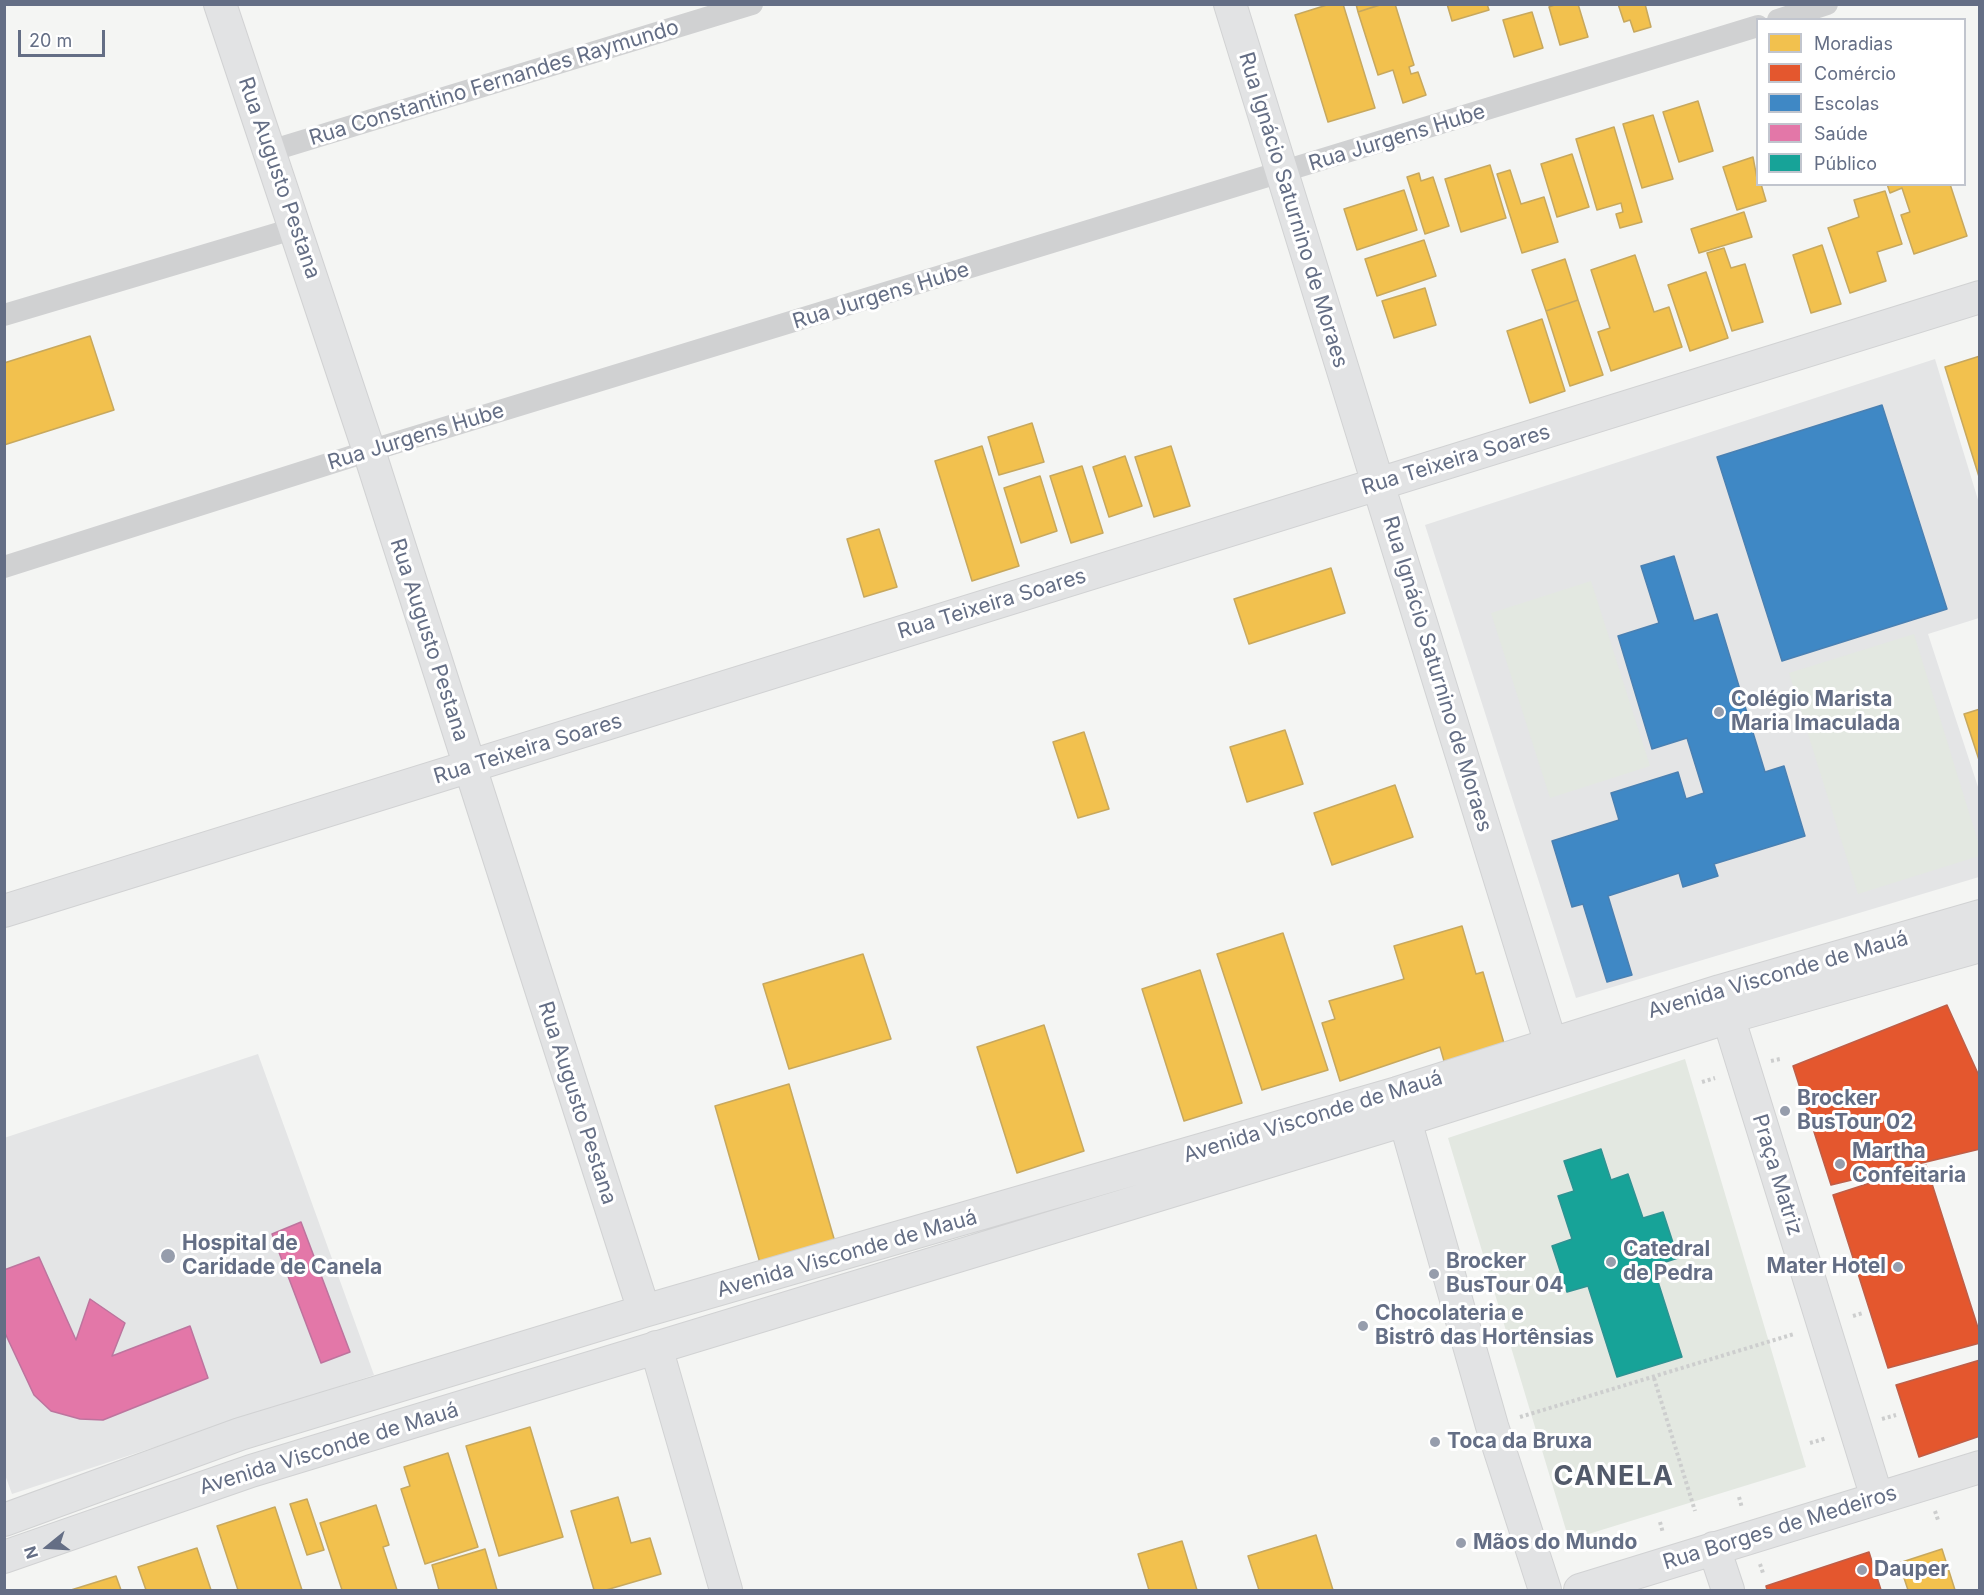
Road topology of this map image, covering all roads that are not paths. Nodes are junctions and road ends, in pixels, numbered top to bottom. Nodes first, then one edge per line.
1 (220, 4) edge
2 (752, 4) edge
3 (1230, 4) edge
4 (1827, 4) edge
5 (1784, 18) edge
6 (1756, 27) edge
7 (270, 151) junction
8 (1282, 174) junction
9 (297, 228) junction
10 (1980, 297) edge
11 (4, 315) edge
12 (369, 451) junction
13 (1378, 484) junction
14 (4, 567) edge
15 (469, 767) junction
16 (4, 911) edge
17 (1980, 916) edge
18 (1980, 946) edge
19 (1725, 1004) junction
20 (1555, 1057) junction
21 (1401, 1106) junction
22 (645, 1311) junction
23 (656, 1347) junction
24 (240, 1434) junction
25 (1980, 1467) edge
26 (251, 1471) junction
27 (1877, 1498) junction
28 (4, 1520) edge
29 (1714, 1548) junction
30 (4, 1557) edge
31 (726, 1590) edge
32 (1545, 1590) edge
33 (1580, 1590) edge
34 (1728, 1590) edge

1 - 7 street, Rua Augusto Pestana
2 - 7 street, Rua Constantino Fernandes Raymundo
3 - 8 street, Rua Ignácio Saturnino de Moraes
4 - 5 street
6 - 8 street, Rua Jurgens Hube
7 - 9 street, Rua Augusto Pestana
8 - 12 street, Rua Jurgens Hube
8 - 13 street, Rua Ignácio Saturnino de Moraes
9 - 11 street
9 - 12 street, Rua Augusto Pestana
10 - 13 street, Rua Teixeira Soares
12 - 14 street, Rua Jurgens Hube
12 - 15 street, Rua Augusto Pestana
13 - 15 street, Rua Teixeira Soares
13 - 20 street, Rua Ignácio Saturnino de Moraes
15 - 16 street, Rua Teixeira Soares
15 - 22 street, Rua Augusto Pestana
17 - 19 street, Avenida Visconde de Mauá
18 - 19 street, Avenida Visconde de Mauá
19 - 20 street, Avenida Visconde de Mauá
19 - 27 street, Praça Matriz
20 - 21 street, Avenida Visconde de Mauá
21 - 22 street, Avenida Visconde de Mauá
21 - 23 street, Avenida Visconde de Mauá
21 - 32 street
22 - 23 street
22 - 24 street, Avenida Visconde de Mauá
23 - 26 street, Avenida Visconde de Mauá
23 - 31 street
24 - 26 street
24 - 28 street, Avenida Visconde de Mauá
25 - 27 street, Rua Borges de Medeiros
26 - 30 street, Avenida Visconde de Mauá
27 - 29 street, Rua Borges de Medeiros
29 - 33 street, Rua Borges de Medeiros
29 - 34 street

